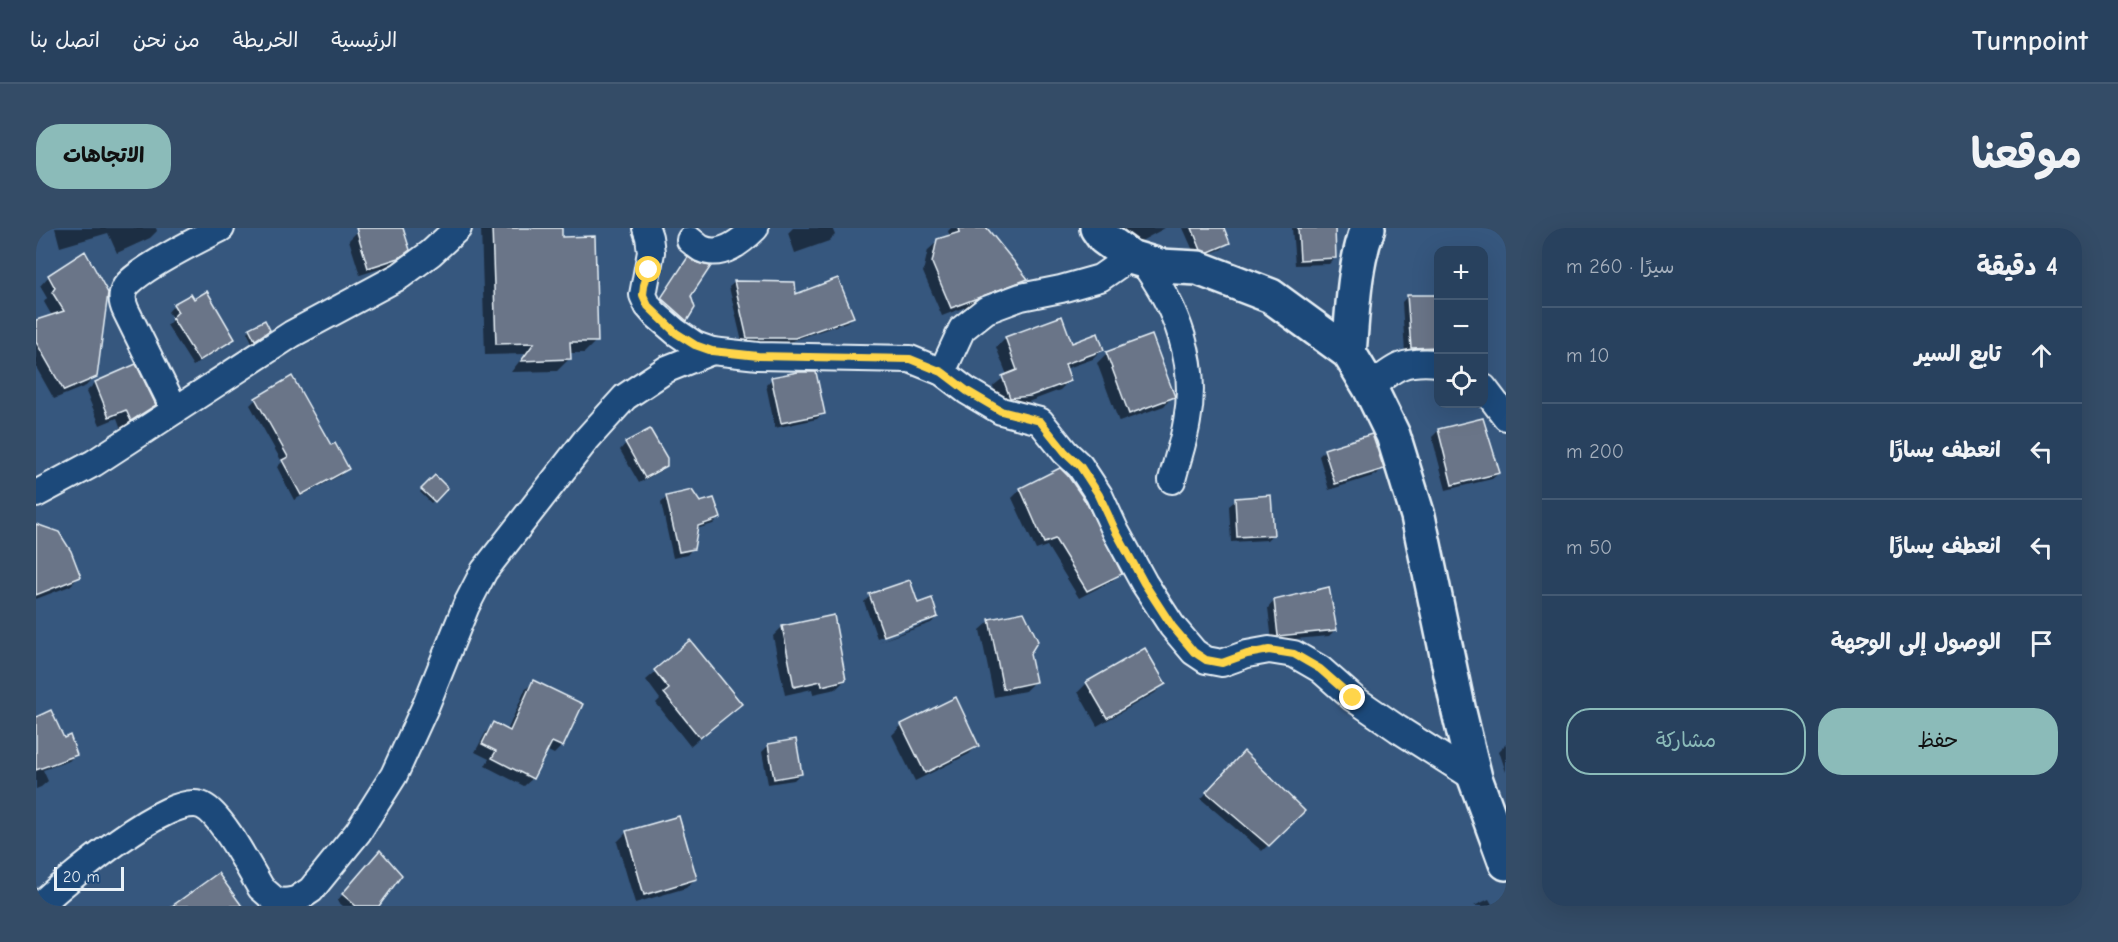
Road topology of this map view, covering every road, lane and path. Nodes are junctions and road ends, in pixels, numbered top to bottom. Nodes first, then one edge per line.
1 (221, 228) edge
2 (458, 228) edge
3 (645, 228) edge
4 (755, 228) edge
5 (1097, 228) edge
6 (1368, 228) edge
7 (690, 240) dead end
8 (1136, 259) junction
9 (712, 351) junction
10 (1348, 353) junction
11 (1434, 363) edge
12 (942, 372) junction
13 (1370, 388) junction
14 (1488, 393) edge
15 (175, 410) junction
16 (1506, 417) edge
17 (1172, 480) dead end
18 (36, 494) edge
19 (1475, 778) junction
20 (1506, 863) edge
21 (280, 904) edge
22 (39, 906) edge

1 - 15 street
2 - 15 street
3 - 9 street
4 - 7 street
5 - 8 street
6 - 10 street
8 - 10 street
8 - 12 street
8 - 17 street
9 - 12 street
9 - 21 street
10 - 13 street
11 - 13 street
12 - 19 street
13 - 19 street
14 - 16 street
15 - 18 street
19 - 20 street
21 - 22 street

